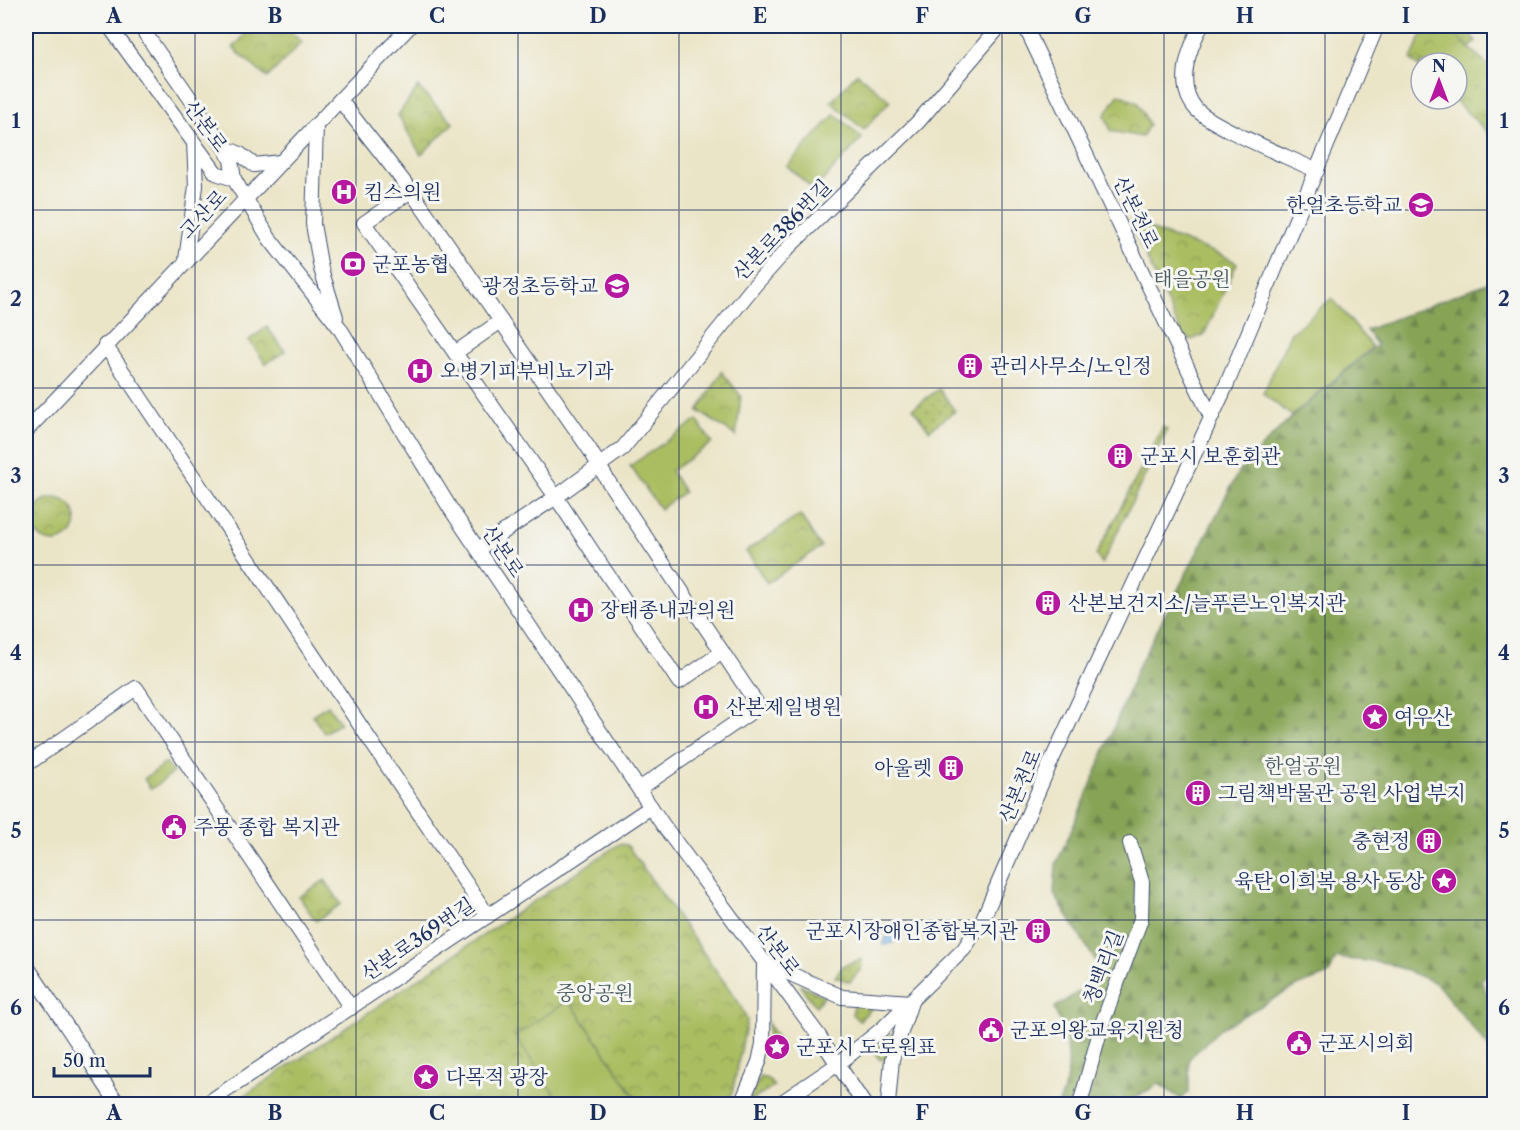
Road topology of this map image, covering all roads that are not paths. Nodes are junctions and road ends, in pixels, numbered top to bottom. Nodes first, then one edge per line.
1 (109, 26) edge
2 (140, 26) edge
3 (410, 26) edge
4 (999, 26) edge
5 (1025, 26) edge
6 (1201, 26) edge
7 (1377, 26) edge
8 (340, 100) junction
9 (316, 125) junction
10 (194, 143) junction
11 (224, 147) junction
12 (281, 162) junction
13 (1317, 171) junction
14 (234, 179) junction
15 (411, 191) junction
16 (246, 197) junction
17 (186, 261) junction
18 (501, 321) junction
19 (339, 327) junction
20 (105, 345) junction
21 (455, 353) junction
22 (1211, 417) junction
23 (26, 431) edge
24 (598, 465) junction
25 (556, 497) junction
26 (478, 549) junction
27 (722, 653) junction
28 (26, 765) edge
29 (639, 789) junction
30 (651, 807) junction
31 (1130, 843) dead end
32 (488, 916) junction
33 (764, 962) junction
34 (26, 965) edge
35 (911, 1002) junction
36 (351, 1008) junction
37 (838, 1064) junction
38 (118, 1104) edge
39 (207, 1104) edge
40 (741, 1104) edge
41 (779, 1104) edge
42 (864, 1104) edge
43 (888, 1104) edge
44 (1080, 1104) edge

1 - 10 street, 산본로
2 - 11 street
3 - 8 street, 고산로
4 - 24 street, 산본로386번길
5 - 22 street, 산본천로
6 - 13 street
7 - 13 street, 산본천로
8 - 9 street, 고산로
8 - 15 street
9 - 12 street, 고산로
9 - 19 street
10 - 14 street, 산본로
10 - 17 street
11 - 12 street
11 - 14 street
12 - 16 street, 고산로
13 - 22 street, 산본천로
14 - 16 street, 산본로
15 - 18 street
15 - 21 street
16 - 17 street, 고산로
16 - 19 street, 산본로
17 - 20 street, 고산로
18 - 21 street
18 - 24 street
19 - 26 street, 산본로
20 - 23 street, 고산로
20 - 32 street
21 - 25 street
22 - 35 street, 산본천로
24 - 25 street, 산본로386번길
24 - 27 street
25 - 26 street, 산본로386번길
25 - 27 street
26 - 29 street, 산본로
27 - 29 street
28 - 36 street
29 - 30 street, 산본로
30 - 32 street, 산본로369번길
30 - 33 street, 산본로
31 - 44 street, 청백리길
32 - 36 street, 산본로369번길
33 - 35 street
33 - 37 street, 산본로
33 - 40 street
34 - 38 street
35 - 37 street, 산본천로
35 - 43 street
36 - 39 street, 산본로369번길
37 - 41 street, 산본천로
37 - 42 street, 산본로

